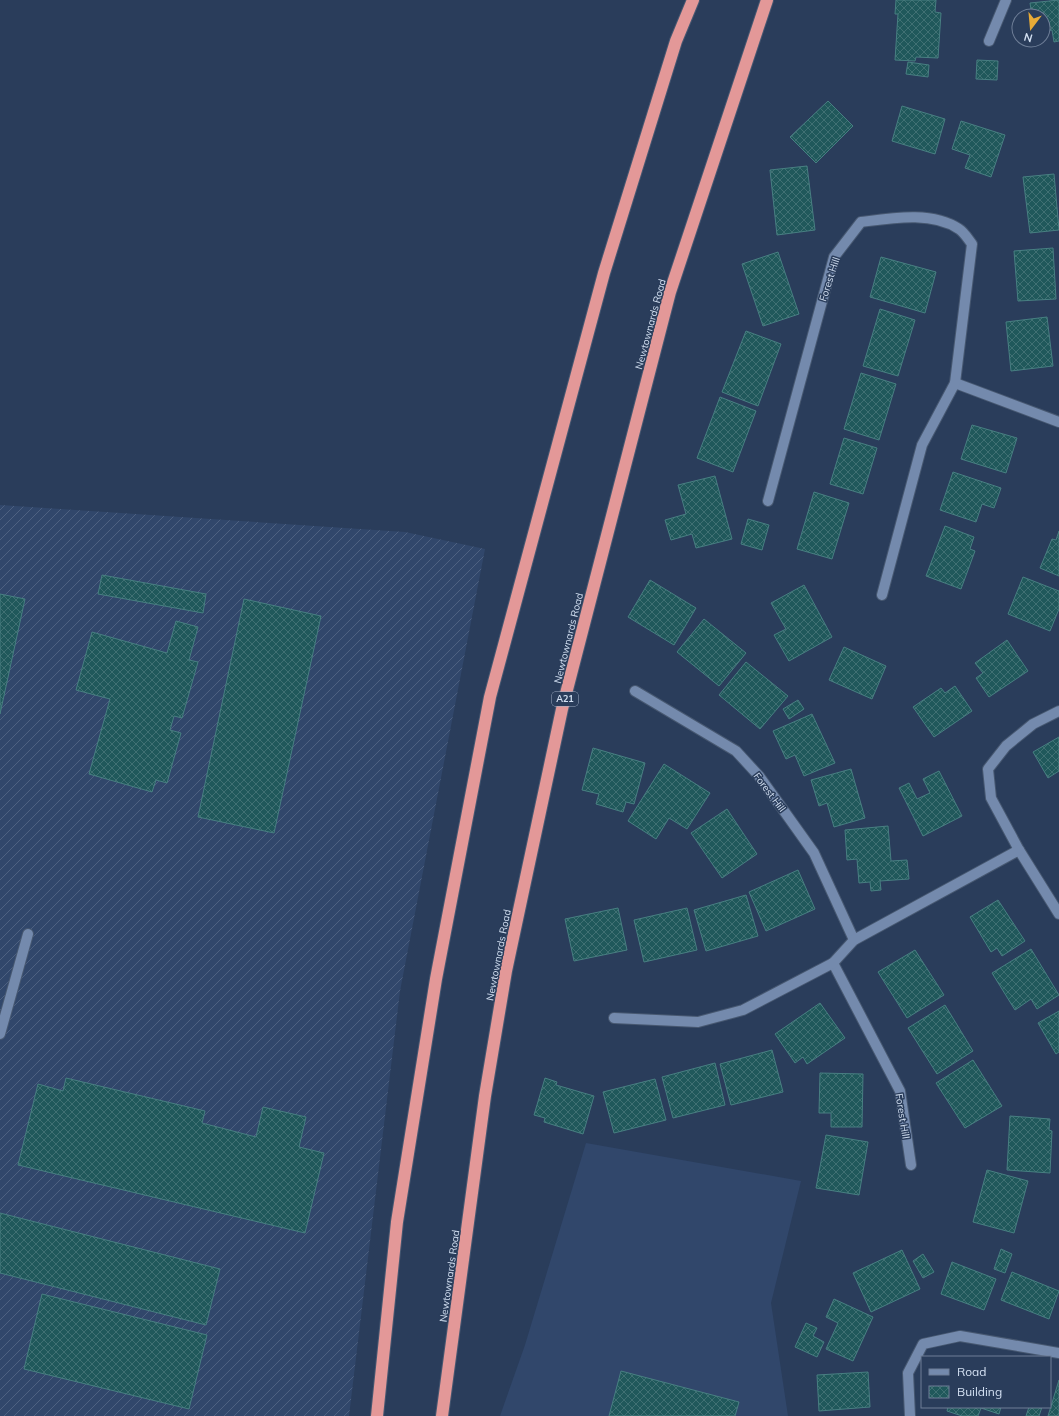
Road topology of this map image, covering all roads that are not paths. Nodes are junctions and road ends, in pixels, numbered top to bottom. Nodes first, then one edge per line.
1 (693, 0) edge
2 (767, 0) edge
3 (1006, 0) edge
4 (989, 40) dead end
5 (955, 383) junction
6 (1059, 422) edge
7 (768, 500) dead end
8 (882, 595) dead end
9 (635, 691) dead end
10 (1059, 711) edge
11 (1019, 850) junction
12 (1059, 914) edge
13 (28, 934) dead end
14 (854, 940) junction
15 (833, 962) junction
16 (614, 1018) dead end
17 (0, 1034) edge
18 (911, 1165) dead end
19 (1059, 1353) edge
20 (377, 1416) edge
21 (442, 1416) edge
22 (910, 1416) edge

1 - 20 highway
2 - 21 highway, Newtownards Road / A21
3 - 4 street
5 - 6 street
5 - 7 street, Forest Hill
5 - 8 street, Forest Hill
9 - 14 street, Forest Hill
10 - 11 street
11 - 12 street
11 - 14 street
13 - 17 street
14 - 15 street
15 - 16 street
15 - 18 street, Forest Hill
19 - 22 street

